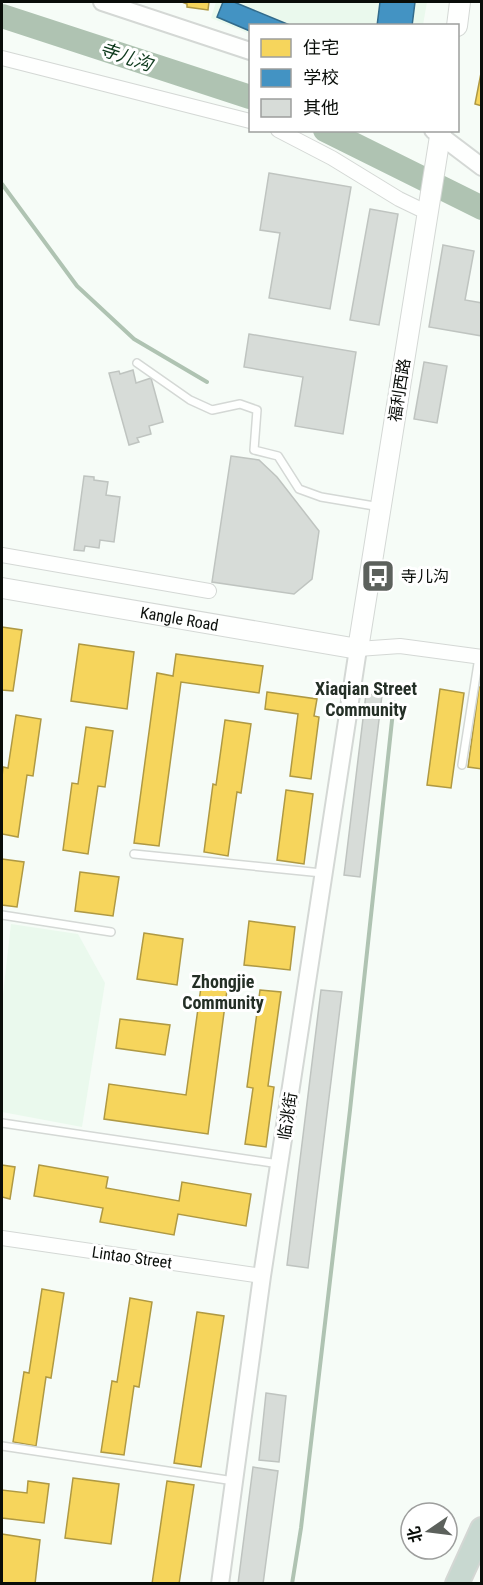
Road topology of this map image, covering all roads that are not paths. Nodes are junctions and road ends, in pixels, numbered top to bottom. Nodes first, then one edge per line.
1 (102, 2) edge
2 (460, 2) edge
3 (457, 24) edge
4 (249, 51) edge
5 (2, 58) edge
6 (249, 121) edge
7 (282, 132) edge
8 (438, 135) edge
9 (482, 167) edge
10 (428, 208) junction
11 (137, 363) dead end
12 (380, 507) junction
13 (2, 555) edge
14 (2, 588) edge
15 (208, 591) dead end
16 (358, 649) junction
17 (480, 657) edge
18 (462, 765) dead end
19 (134, 854) dead end
20 (324, 873) junction
21 (2, 915) edge
22 (111, 932) dead end
23 (2, 1123) edge
24 (279, 1164) junction
25 (2, 1238) edge
26 (262, 1276) junction
27 (2, 1446) edge
28 (234, 1481) junction
29 (482, 1529) edge
30 (220, 1584) edge
31 (457, 1584) edge

1 - 4 street
2 - 3 main road
5 - 6 street
7 - 10 street
8 - 9 street
8 - 10 main road, 福利西路
10 - 12 main road, 福利西路
11 - 12 lane
12 - 16 main road, 福利西路
13 - 15 street
14 - 16 main road, Kangle Road
16 - 17 street
16 - 20 street, 临洮街
17 - 18 lane
19 - 20 lane
20 - 24 street, 临洮街
21 - 22 lane
23 - 24 lane
24 - 26 street, 临洮街
25 - 26 street, Lintao Street
26 - 28 street, 临洮街
27 - 28 lane
28 - 30 street, 临洮街
29 - 31 highway

